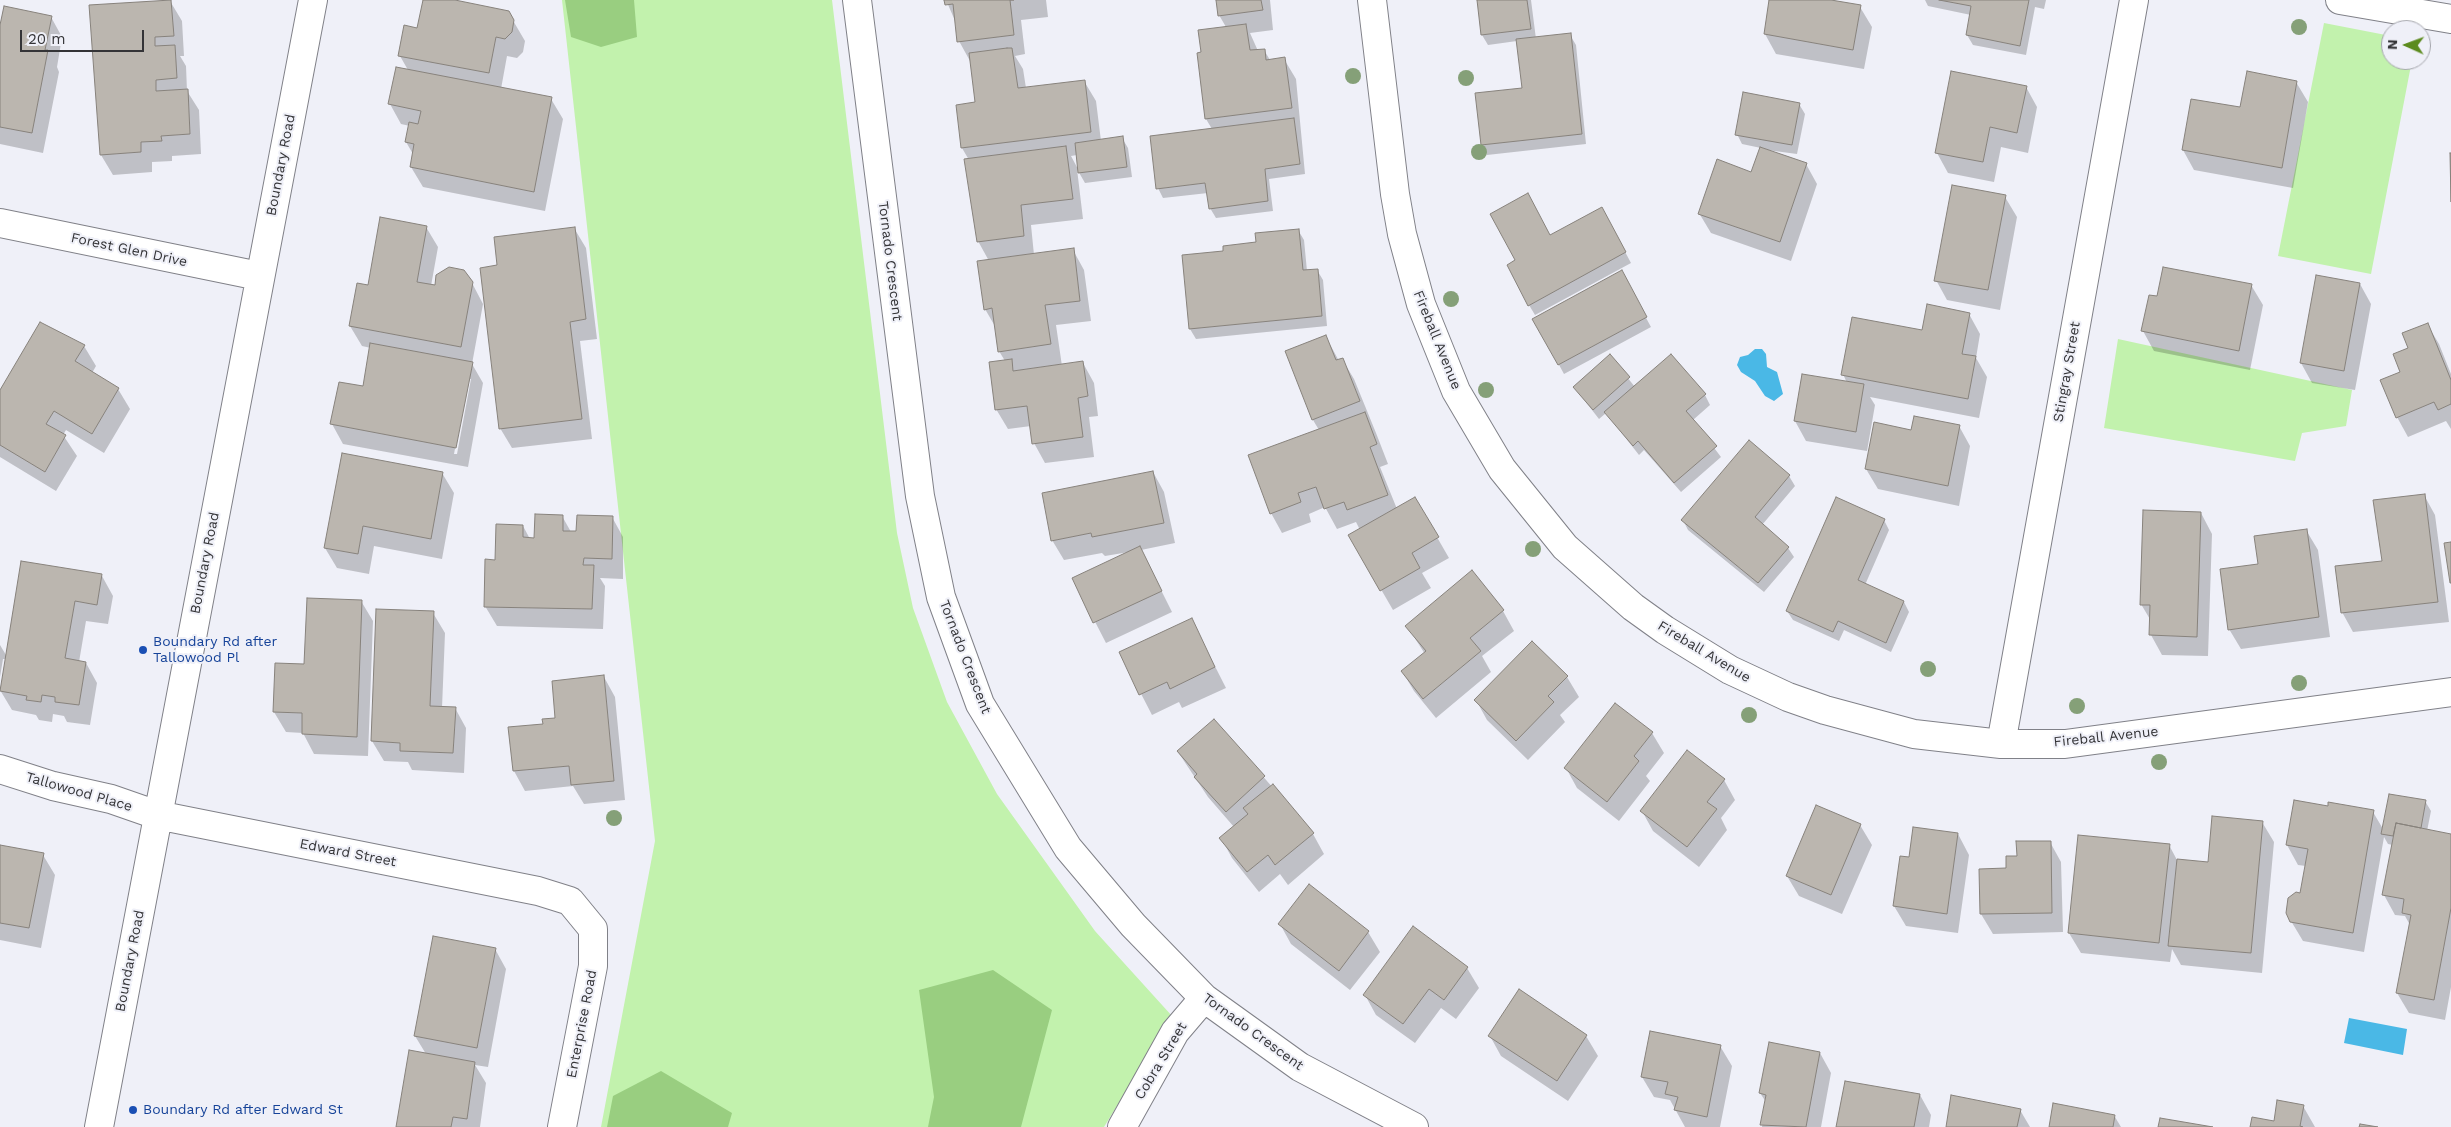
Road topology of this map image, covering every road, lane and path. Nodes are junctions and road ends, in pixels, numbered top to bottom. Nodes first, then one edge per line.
1 (313, 0) edge
2 (857, 0) edge
3 (1372, 0) edge
4 (2134, 0) edge
5 (2340, 0) edge
6 (2451, 20) edge
7 (0, 223) edge
8 (259, 276) junction
9 (2451, 692) edge
10 (2001, 744) junction
11 (0, 769) edge
12 (158, 815) junction
13 (538, 891) joint
14 (1204, 998) junction
15 (99, 1127) edge
16 (562, 1127) edge
17 (1122, 1127) edge
18 (1414, 1127) edge

1 - 8 street, Boundary Road
2 - 14 street, Tornado Crescent
3 - 10 street, Fireball Avenue
4 - 10 street, Stingray Street
5 - 6 street
7 - 8 street, Forest Glen Drive
8 - 12 street, Boundary Road
9 - 10 street, Fireball Avenue
11 - 12 street, Tallowood Place
12 - 13 street, Edward Street
12 - 15 street, Boundary Road
13 - 16 street, Enterprise Road
14 - 17 street, Cobra Street
14 - 18 street, Tornado Crescent

